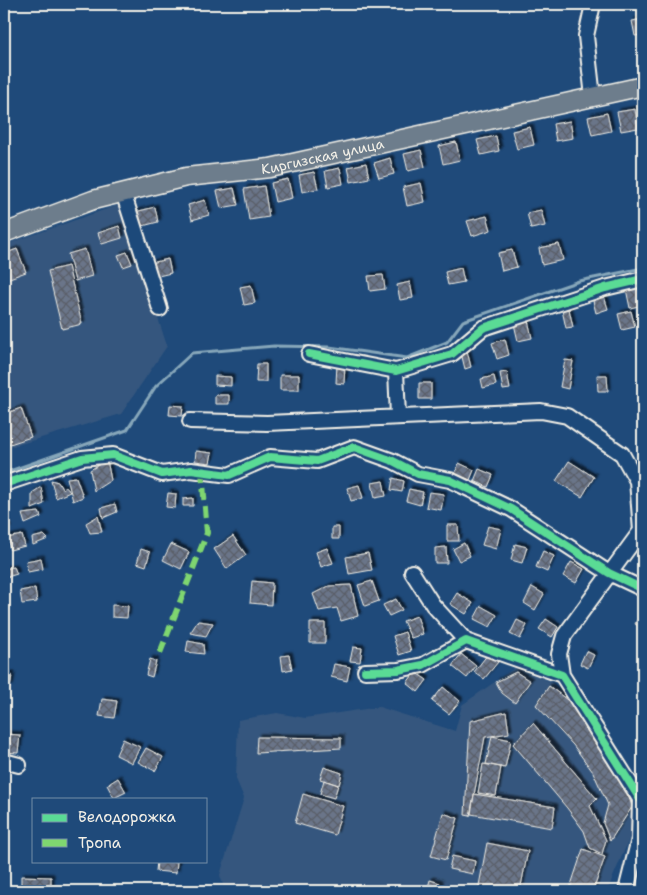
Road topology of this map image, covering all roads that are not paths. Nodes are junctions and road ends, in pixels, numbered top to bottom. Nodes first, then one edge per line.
1 (593, 4) edge
2 (643, 86) edge
3 (593, 97) junction
4 (123, 192) junction
5 (4, 233) edge
6 (643, 279) edge
7 (160, 309) dead end
8 (309, 354) dead end
9 (396, 371) junction
10 (398, 416) junction
11 (190, 421) dead end
12 (4, 484) edge
13 (642, 530) edge
14 (412, 572) dead end
15 (609, 574) junction
16 (643, 589) edge
17 (466, 641) junction
18 (365, 671) dead end
19 (562, 675) junction
20 (4, 761) edge
21 (18, 765) dead end
22 (641, 800) edge
23 (626, 891) edge

1 - 3 street
2 - 3 main road, Киргизская улица
3 - 4 main road, Киргизская улица
4 - 5 main road, Киргизская улица
4 - 7 street
6 - 9 street
8 - 9 street
9 - 10 street
10 - 11 street
10 - 13 street
12 - 15 street
13 - 15 street
14 - 17 street
15 - 16 street
15 - 19 street
17 - 18 street
17 - 19 street
19 - 22 street
20 - 21 street
22 - 23 street

